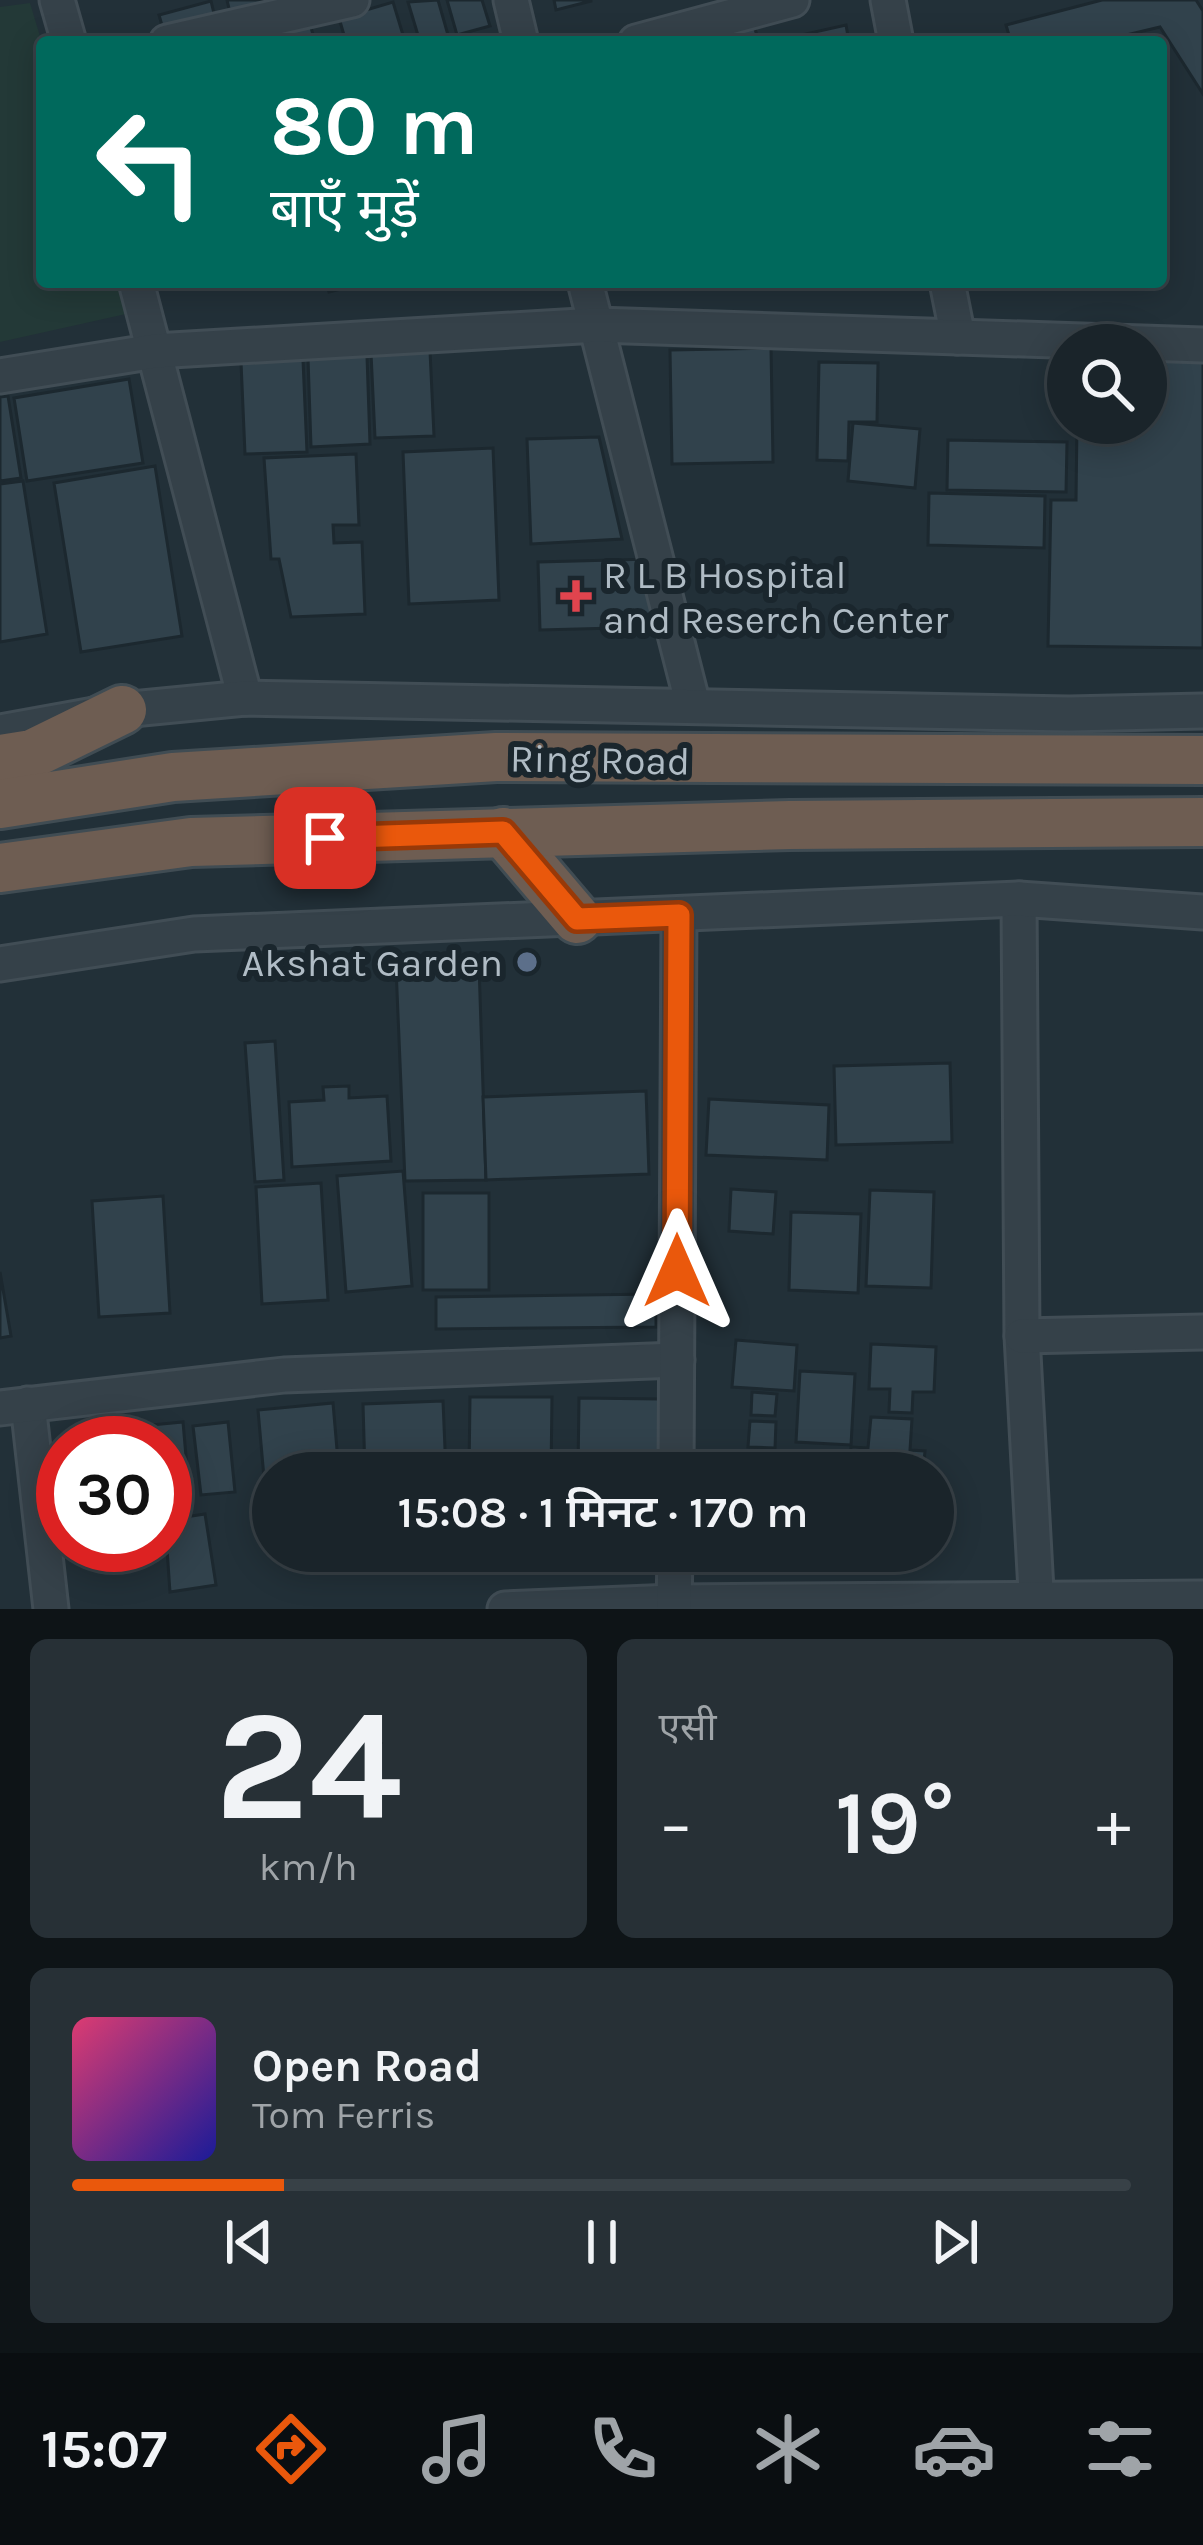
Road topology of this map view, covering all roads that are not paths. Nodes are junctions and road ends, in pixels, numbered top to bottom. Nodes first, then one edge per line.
1 (57, 0) edge
2 (352, 0) edge
3 (511, 0) edge
4 (792, 0) edge
5 (888, 0) edge
6 (67, 36) edge
7 (193, 36) edge
8 (519, 36) edge
9 (658, 36) edge
10 (895, 36) edge
11 (138, 288) edge
12 (587, 288) edge
13 (947, 288) edge
14 (597, 325) junction
15 (958, 337) junction
16 (1203, 345) edge
17 (155, 351) junction
18 (0, 376) edge
19 (245, 698) junction
20 (693, 705) junction
21 (122, 710) junction
22 (1203, 711) edge
23 (0, 732) edge
24 (0, 759) edge
25 (1203, 760) edge
26 (0, 804) edge
27 (1203, 822) edge
28 (503, 832) junction
29 (0, 868) edge
30 (1019, 899) junction
31 (1203, 912) edge
32 (679, 915) junction
33 (577, 919) junction
34 (0, 964) edge
35 (1203, 1332) edge
36 (1022, 1336) junction
37 (677, 1360) junction
38 (14, 1406) edge
39 (676, 1452) edge
40 (675, 1572) edge
41 (1203, 1598) edge
42 (674, 1605) edge
43 (1037, 1605) edge
44 (51, 1609) edge
45 (505, 1609) edge

1 - 6 street
2 - 7 street
3 - 8 street
4 - 9 street
5 - 10 street
11 - 17 street
12 - 14 street
13 - 15 street
14 - 15 street
14 - 17 street
14 - 20 street
15 - 16 street
17 - 18 street
17 - 19 street
19 - 20 street
19 - 21 street
20 - 22 street
21 - 23 street
21 - 24 highway
25 - 26 highway, Ring Road
27 - 28 highway, Ring Road
28 - 29 highway, Ring Road
28 - 33 highway
30 - 31 street
30 - 32 street
30 - 36 street
32 - 33 street
32 - 37 street
33 - 34 street
35 - 36 street
36 - 43 street
37 - 38 street
37 - 39 street
38 - 44 street
40 - 42 street
41 - 43 street
42 - 43 street
42 - 45 street

